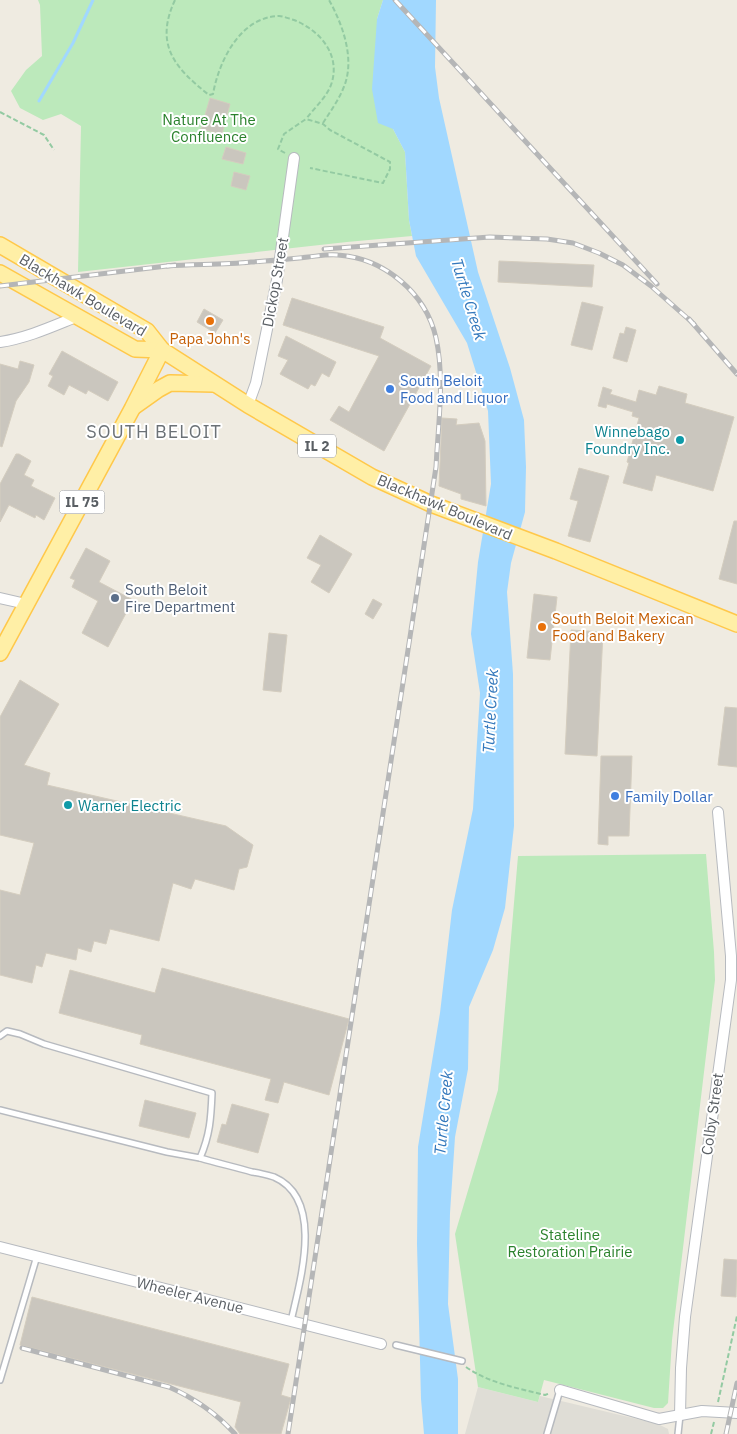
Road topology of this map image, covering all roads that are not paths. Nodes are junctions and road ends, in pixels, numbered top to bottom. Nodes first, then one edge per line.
1 (294, 158) road end
2 (0, 245) edge
3 (0, 273) edge
4 (76, 317) junction
5 (0, 342) edge
6 (162, 350) junction
7 (215, 384) junction
8 (248, 405) junction
9 (132, 409) junction
10 (0, 598) edge
11 (26, 604) junction
12 (737, 624) edge
13 (0, 653) edge
14 (718, 812) dead end
15 (0, 1036) edge
16 (0, 1110) edge
17 (200, 1158) junction
18 (0, 1247) edge
19 (37, 1256) junction
20 (291, 1320) junction
21 (380, 1344) dead end
22 (396, 1345) dead end
23 (462, 1361) road end
24 (0, 1380) edge
25 (560, 1390) joint
26 (737, 1414) edge
27 (680, 1415) junction
28 (548, 1434) edge
29 (678, 1434) edge

1 - 8 street, Dickop Street
2 - 6 main road, Blackhawk Boulevard / IL 2
3 - 4 main road, Blackhawk Boulevard
4 - 5 street
4 - 6 main road, Blackhawk Boulevard
6 - 7 main road, Blackhawk Boulevard / IL 2
6 - 9 main road, IL 75
7 - 8 main road, Blackhawk Boulevard / IL 2
7 - 9 main road
8 - 12 main road, Blackhawk Boulevard / IL 2
9 - 11 main road, IL 75
10 - 11 street
11 - 13 main road, IL 75
14 - 27 street, Colby Street
15 - 17 lane
16 - 17 lane
17 - 20 lane
18 - 19 street, Wheeler Avenue
19 - 20 street, Wheeler Avenue
19 - 24 lane
20 - 21 street, Wheeler Avenue
22 - 23 lane
25 - 27 street
25 - 28 lane
26 - 27 street
27 - 29 lane

